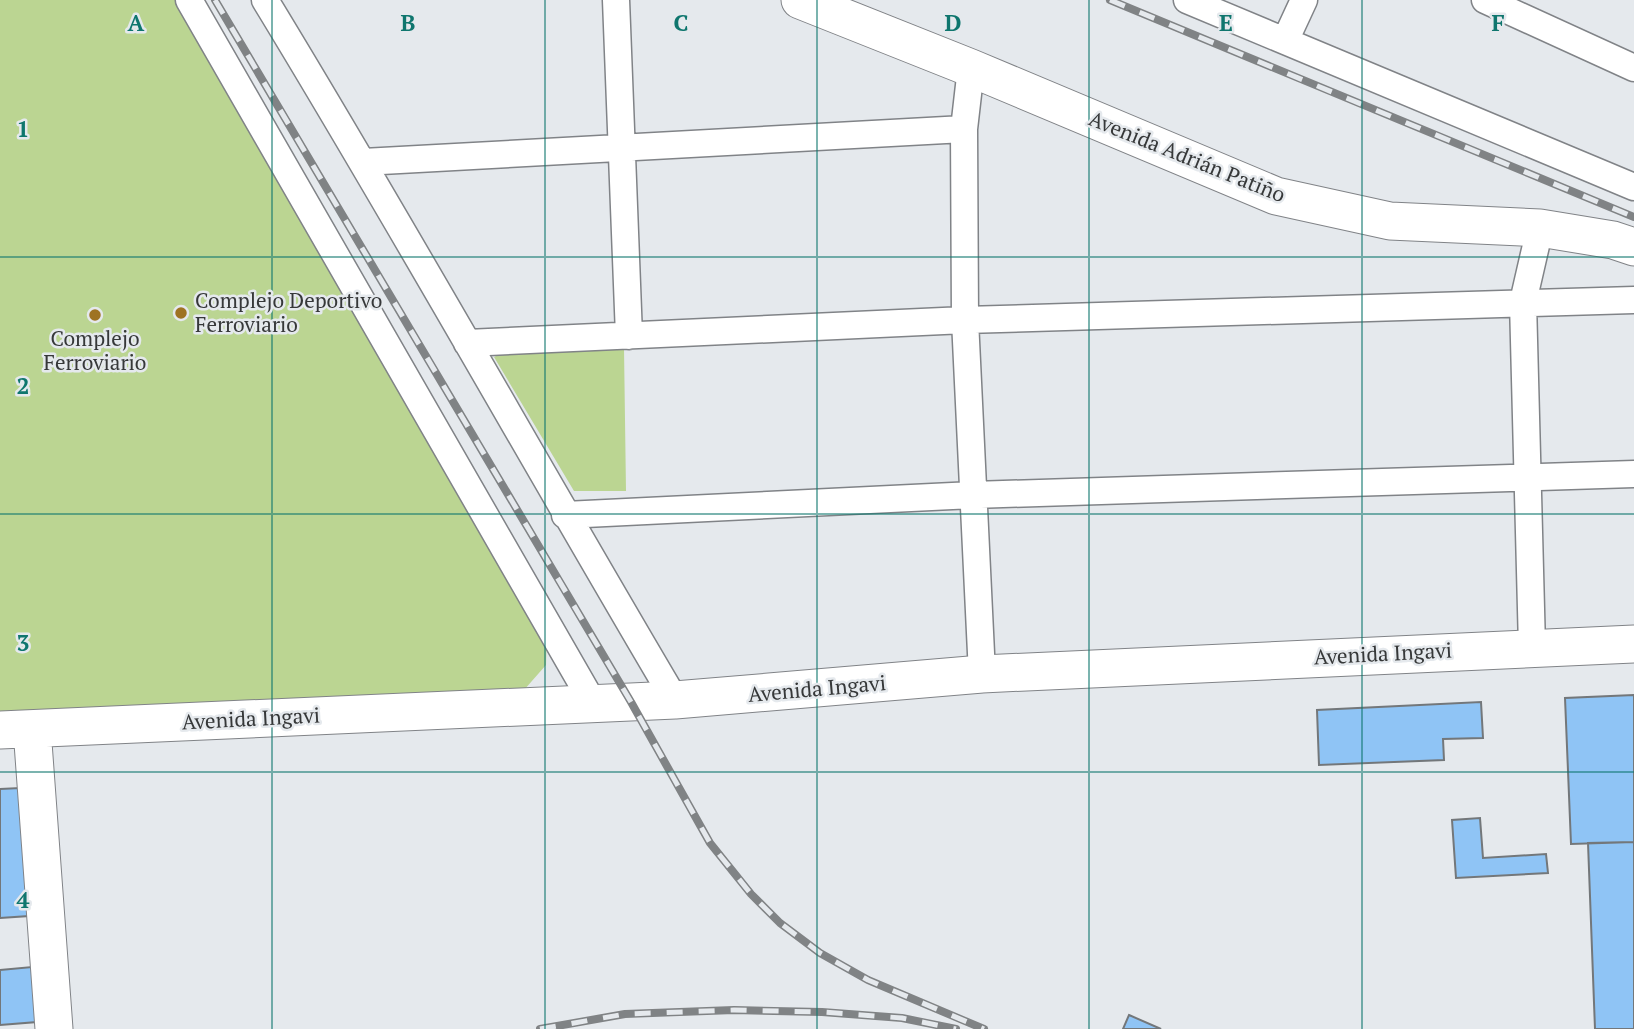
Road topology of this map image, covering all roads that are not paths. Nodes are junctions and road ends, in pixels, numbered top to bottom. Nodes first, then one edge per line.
1 (189, 0) edge
2 (265, 0) edge
3 (616, 0) edge
4 (800, 0) edge
5 (1186, 0) edge
6 (1304, 0) edge
7 (1485, 0) edge
8 (1285, 41) junction
9 (971, 68) junction
10 (1634, 68) edge
11 (964, 129) junction
12 (622, 146) junction
13 (363, 162) junction
14 (1634, 187) edge
15 (1541, 228) junction
16 (1634, 247) edge
17 (1634, 300) edge
18 (1523, 302) junction
19 (965, 320) junction
20 (629, 336) junction
21 (467, 343) junction
22 (1634, 474) edge
23 (1528, 477) junction
24 (973, 495) junction
25 (565, 515) junction
26 (1634, 643) edge
27 (1532, 647) junction
28 (982, 674) junction
29 (676, 700) junction
30 (593, 703) junction
31 (16, 730) edge
32 (54, 1029) edge

1 - 30 street
2 - 13 street
3 - 12 street
4 - 9 street, Avenida Adrián Patiño
5 - 8 street
6 - 8 street
7 - 10 street
8 - 14 street
9 - 11 street
9 - 15 street, Avenida Adrián Patiño
11 - 12 street
11 - 19 street
12 - 13 street
12 - 20 street
13 - 21 street
15 - 16 street, Avenida Adrián Patiño
15 - 18 street
17 - 18 street
18 - 19 street
18 - 23 street
19 - 20 street
19 - 24 street
20 - 21 street
21 - 25 street
22 - 23 street
23 - 24 street
23 - 27 street
24 - 25 street
24 - 28 street
25 - 29 street
26 - 27 street, Avenida Ingavi
27 - 28 street, Avenida Ingavi
28 - 29 street, Avenida Ingavi
29 - 30 street, Avenida Ingavi
30 - 31 street, Avenida Ingavi
31 - 32 street

